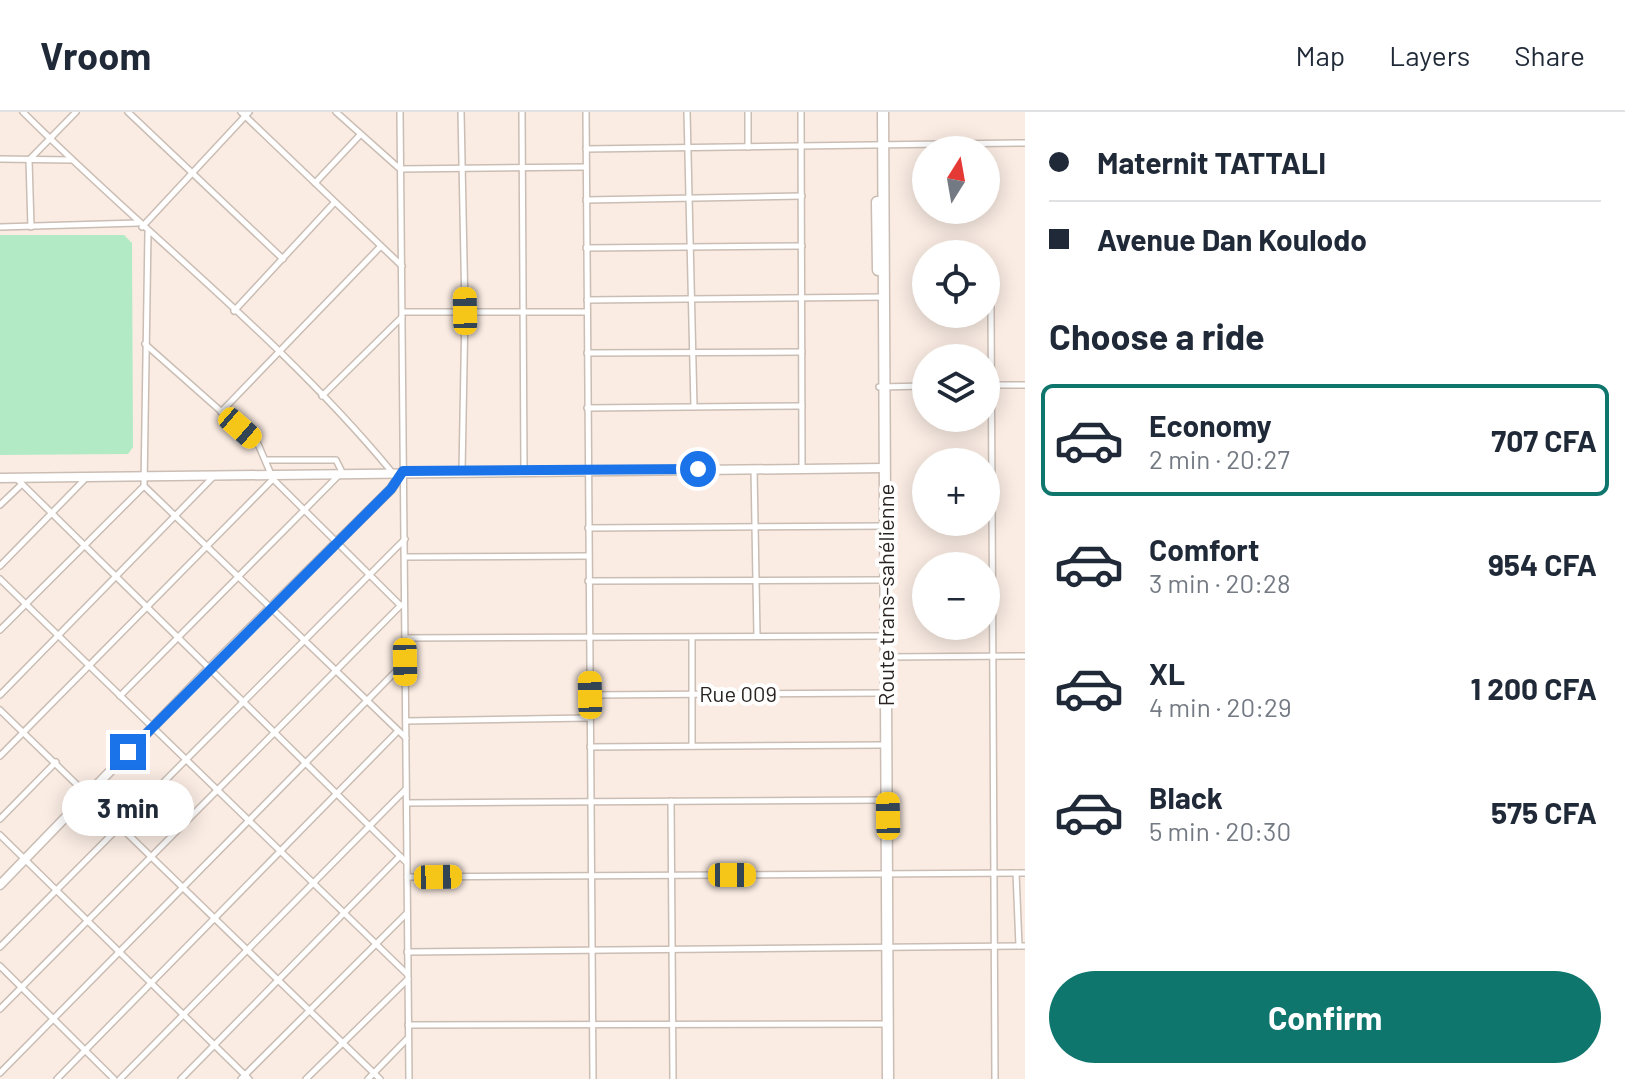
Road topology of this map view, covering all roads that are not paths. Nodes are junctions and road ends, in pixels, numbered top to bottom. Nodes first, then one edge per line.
1 (23, 112) edge
2 (76, 112) edge
3 (128, 112) edge
4 (336, 112) edge
5 (400, 112) edge
6 (461, 112) edge
7 (522, 112) edge
8 (586, 112) edge
9 (687, 112) edge
10 (748, 112) edge
11 (801, 112) edge
12 (877, 112) edge
13 (883, 112) edge
14 (245, 113) edge
15 (360, 135) junction
16 (50, 139) junction
17 (1025, 143) edge
18 (880, 145) junction
19 (748, 147) junction
20 (802, 147) junction
21 (688, 148) junction
22 (586, 149) junction
23 (0, 159) edge
24 (29, 160) junction
25 (72, 160) junction
26 (463, 166) junction
27 (522, 167) junction
28 (586, 167) junction
29 (400, 169) junction
30 (192, 172) junction
31 (315, 183) junction
32 (802, 196) junction
33 (690, 197) junction
34 (586, 200) junction
35 (334, 203) junction
36 (140, 225) junction
37 (0, 227) edge
38 (31, 227) junction
39 (148, 232) junction
40 (802, 246) junction
41 (380, 247) junction
42 (691, 247) junction
43 (586, 248) junction
44 (283, 259) junction
45 (402, 266) junction
46 (882, 298) junction
47 (802, 299) junction
48 (587, 300) junction
49 (691, 300) junction
50 (234, 311) junction
51 (465, 311) junction
52 (523, 312) junction
53 (587, 312) junction
54 (403, 314) junction
55 (144, 343) junction
56 (802, 352) junction
57 (281, 353) junction
58 (587, 353) junction
59 (691, 353) junction
60 (1000, 385) edge
61 (1025, 385) edge
62 (882, 386) junction
63 (912, 386) edge
64 (322, 396) junction
65 (802, 406) junction
66 (694, 407) junction
67 (587, 408) junction
68 (221, 412) junction
69 (990, 432) edge
70 (267, 460) junction
71 (802, 468) junction
72 (882, 468) junction
73 (754, 469) junction
74 (524, 470) junction
75 (587, 470) junction
76 (391, 471) junction
77 (404, 471) junction
78 (462, 471) junction
79 (342, 472) junction
80 (88, 476) junction
81 (214, 476) junction
82 (273, 476) junction
83 (0, 478) edge
84 (19, 481) junction
85 (144, 481) junction
86 (0, 505) edge
87 (305, 511) junction
88 (52, 514) junction
89 (175, 516) junction
90 (756, 526) junction
91 (883, 526) junction
92 (588, 528) junction
93 (405, 539) junction
94 (336, 543) junction
95 (83, 546) junction
96 (206, 547) junction
97 (588, 556) junction
98 (405, 557) junction
99 (0, 566) edge
100 (369, 575) junction
101 (236, 577) junction
102 (114, 578) junction
103 (0, 579) edge
104 (756, 580) junction
105 (881, 580) junction
106 (588, 581) junction
107 (26, 604) junction
108 (403, 607) junction
109 (146, 609) junction
110 (269, 609) junction
111 (0, 630) edge
112 (58, 634) junction
113 (757, 636) junction
114 (881, 636) junction
115 (176, 638) junction
116 (405, 638) junction
117 (588, 638) junction
118 (692, 638) junction
119 (302, 641) junction
120 (993, 656) junction
121 (1025, 656) edge
122 (885, 657) junction
123 (405, 662) junction
124 (89, 665) junction
125 (209, 669) junction
126 (335, 671) junction
127 (884, 693) junction
128 (0, 695) edge
129 (590, 695) junction
130 (691, 695) junction
131 (120, 696) junction
132 (368, 701) junction
133 (242, 702) junction
134 (0, 710) edge
135 (590, 718) junction
136 (406, 721) junction
137 (152, 728) junction
138 (23, 731) junction
139 (398, 731) junction
140 (275, 732) junction
141 (406, 738) junction
142 (882, 745) junction
143 (692, 746) junction
144 (590, 747) junction
145 (0, 756) edge
146 (185, 760) junction
147 (56, 762) junction
148 (306, 763) junction
149 (406, 789) junction
150 (217, 790) junction
151 (89, 793) junction
152 (338, 794) junction
153 (882, 800) junction
154 (590, 801) junction
155 (671, 801) junction
156 (407, 803) junction
157 (0, 819) edge
158 (249, 820) junction
159 (122, 825) junction
160 (370, 825) junction
161 (0, 835) edge
162 (280, 852) junction
163 (153, 856) junction
164 (400, 856) junction
165 (24, 861) junction
166 (407, 863) junction
167 (996, 873) junction
168 (1016, 873) junction
169 (1025, 873) edge
170 (886, 874) junction
171 (591, 875) junction
172 (672, 875) junction
173 (407, 877) junction
174 (312, 883) junction
175 (0, 885) edge
176 (184, 887) junction
177 (54, 891) junction
178 (344, 913) junction
179 (407, 913) junction
180 (216, 919) junction
181 (88, 921) junction
182 (375, 943) junction
183 (1022, 946) edge
184 (0, 947) edge
185 (996, 947) junction
186 (886, 948) junction
187 (247, 949) junction
188 (673, 950) junction
189 (118, 951) junction
190 (592, 951) junction
191 (407, 952) junction
192 (0, 966) edge
193 (408, 977) junction
194 (278, 980) junction
195 (151, 984) junction
196 (22, 988) junction
197 (0, 1009) edge
198 (309, 1009) junction
199 (183, 1013) junction
200 (53, 1019) junction
201 (886, 1024) junction
202 (408, 1025) junction
203 (592, 1025) junction
204 (673, 1025) junction
205 (408, 1038) junction
206 (341, 1042) junction
207 (215, 1045) junction
208 (86, 1049) junction
209 (0, 1073) edge
210 (373, 1073) junction
211 (245, 1078) edge
212 (57, 1079) edge
213 (117, 1079) edge
214 (181, 1079) edge
215 (306, 1079) edge
216 (368, 1079) edge
217 (380, 1079) edge
218 (409, 1079) edge
219 (593, 1079) edge
220 (673, 1079) edge
221 (886, 1079) edge
222 (995, 1079) edge

1 - 16 street
2 - 16 street
3 - 30 street
4 - 15 street
5 - 29 street
6 - 26 street
7 - 27 street
8 - 22 street
9 - 21 street
10 - 19 street
11 - 20 street
12 - 18 highway, Route trans-sahélienne
13 - 18 highway, Route trans-sahélienne
14 - 30 street
14 - 31 street
15 - 29 street
15 - 31 street
16 - 24 street
16 - 25 street
17 - 18 street
18 - 20 street
18 - 46 highway, Route trans-sahélienne
19 - 20 street
19 - 21 street
20 - 32 street
21 - 22 street
21 - 33 street
22 - 28 street
23 - 24 street
24 - 25 street
24 - 38 street
25 - 36 street
26 - 27 street
26 - 29 street
26 - 51 street
27 - 28 street
27 - 52 street
28 - 34 street
29 - 45 street
30 - 36 street
30 - 44 street
31 - 35 street
32 - 33 street
32 - 40 street
33 - 34 street
33 - 42 street
34 - 43 street
35 - 41 street
35 - 44 street
36 - 38 street
36 - 39 street
37 - 38 street
39 - 50 street
39 - 55 street
40 - 42 street
40 - 47 street
41 - 45 street
41 - 57 street
42 - 43 street
42 - 49 street
43 - 48 street
44 - 50 street
45 - 54 street
46 - 47 street
46 - 62 highway, Route trans-sahélienne
47 - 49 street
47 - 56 street
48 - 49 street
48 - 53 street
49 - 59 street
50 - 57 street
51 - 52 street
51 - 54 street
51 - 78 street
52 - 53 street
52 - 74 street
53 - 58 street
54 - 64 street
54 - 77 street
55 - 68 street
55 - 85 street
56 - 59 street
56 - 65 street
57 - 64 street
57 - 68 street
58 - 59 street
58 - 67 street
59 - 66 street
60 - 61 street
62 - 63 street
62 - 72 highway, Route trans-sahélienne
64 - 76 street
65 - 66 street
65 - 71 street
66 - 67 street
67 - 75 street
68 - 70 street
69 - 120 street
70 - 79 street
70 - 82 street
71 - 72 street
71 - 73 street
72 - 91 highway, Route trans-sahélienne
73 - 75 street
73 - 90 street
74 - 75 street
74 - 78 street
75 - 92 street
76 - 77 street
76 - 79 street
77 - 78 street
77 - 93 street
77 - 94 street
79 - 82 street
79 - 87 street
80 - 84 street
80 - 85 street
80 - 88 street
81 - 82 street
81 - 85 street
81 - 89 street
82 - 87 street
82 - 96 street
83 - 84 street
84 - 86 street
84 - 88 street
85 - 89 street
85 - 95 street
87 - 94 street
87 - 101 street
88 - 95 street
88 - 99 street
89 - 96 street
89 - 102 street
90 - 91 street
90 - 92 street
90 - 104 street
91 - 105 highway, Route trans-sahélienne
91 - 122 highway, Route trans-sahélienne
92 - 97 street
93 - 98 street
93 - 100 street
94 - 100 street
94 - 110 street
95 - 102 street
95 - 107 street
96 - 101 street
96 - 109 street
97 - 98 street
97 - 106 street
98 - 108 street
100 - 108 street
100 - 119 street
101 - 110 street
101 - 115 street
102 - 109 street
102 - 112 street
103 - 107 street
104 - 105 street
104 - 106 street
104 - 113 street
105 - 114 highway, Route trans-sahélienne
106 - 117 street
107 - 111 street
107 - 112 street
108 - 116 street
108 - 126 street
109 - 115 street
109 - 124 street
110 - 119 street
110 - 125 street
112 - 124 street
112 - 128 street
113 - 114 street
113 - 118 street
114 - 122 highway, Route trans-sahélienne
115 - 125 street
115 - 131 street
116 - 117 street
116 - 123 street
117 - 118 street
117 - 129 street
118 - 130 street
119 - 126 street
119 - 133 street
120 - 121 street
120 - 122 street
120 - 167 street
122 - 127 highway, Route trans-sahélienne
123 - 132 street
123 - 136 street
124 - 131 street
124 - 138 street
125 - 133 street
125 - 137 street
126 - 132 street
126 - 140 street
127 - 130 street, Rue 009
127 - 142 highway, Route trans-sahélienne
127 - 170 highway, Route trans-sahélienne
129 - 130 street, Rue 009
129 - 135 street
130 - 143 street
131 - 137 street
132 - 139 street
132 - 148 street
133 - 140 street
133 - 146 street
134 - 138 street
135 - 136 street
135 - 144 street
136 - 141 street
137 - 146 street
137 - 151 street
138 - 145 street
138 - 147 street
139 - 141 street
139 - 152 street
140 - 148 street
140 - 150 street
141 - 149 street
142 - 143 street
142 - 153 highway, Route trans-sahélienne
143 - 144 street
144 - 154 street
146 - 150 street
146 - 159 street
147 - 151 street
147 - 157 street
148 - 152 street
148 - 158 street
149 - 156 street
149 - 160 street
150 - 158 street
150 - 163 street
151 - 159 street
151 - 165 street
152 - 160 street
152 - 162 street
153 - 155 street
153 - 170 highway, Route trans-sahélienne
154 - 155 street
154 - 156 street
154 - 171 street
155 - 172 street
156 - 166 street
158 - 162 street
158 - 176 street
159 - 163 street
159 - 177 street
160 - 164 street
160 - 174 street
161 - 165 street
162 - 174 street
162 - 180 street
163 - 176 street
163 - 181 street
164 - 166 street
164 - 178 street
165 - 175 street
165 - 177 street
166 - 173 street
167 - 168 street
167 - 170 street
167 - 185 street
168 - 169 street
168 - 183 street
170 - 172 street
170 - 186 highway, Route trans-sahélienne
171 - 172 street
171 - 173 street
171 - 190 street
172 - 188 street
173 - 179 street
174 - 178 street
174 - 187 street
176 - 180 street
176 - 189 street
177 - 181 street
177 - 184 street
178 - 182 street
178 - 194 street
179 - 182 street
179 - 191 street
180 - 187 street
180 - 195 street
181 - 189 street
181 - 196 street
182 - 193 street
182 - 198 street
183 - 185 street
185 - 186 street
185 - 222 street
186 - 188 street
186 - 201 highway, Route trans-sahélienne
187 - 194 street
187 - 199 street
188 - 190 street
188 - 204 street
189 - 195 street
189 - 200 street
190 - 191 street
190 - 203 street
191 - 193 street
192 - 196 street
193 - 202 street
193 - 206 street
194 - 198 street
194 - 207 street
195 - 199 street
195 - 208 street
196 - 197 street
196 - 200 street
198 - 206 street
198 - 211 street
199 - 207 street
199 - 213 street
200 - 208 street
200 - 209 street
201 - 204 street
201 - 221 highway, Route trans-sahélienne
202 - 203 street
202 - 205 street
203 - 204 street
203 - 219 street
204 - 220 street
205 - 210 street
205 - 218 street
206 - 210 street
206 - 215 street
207 - 211 street
207 - 214 street
208 - 212 street
208 - 213 street
210 - 216 street
210 - 217 street

